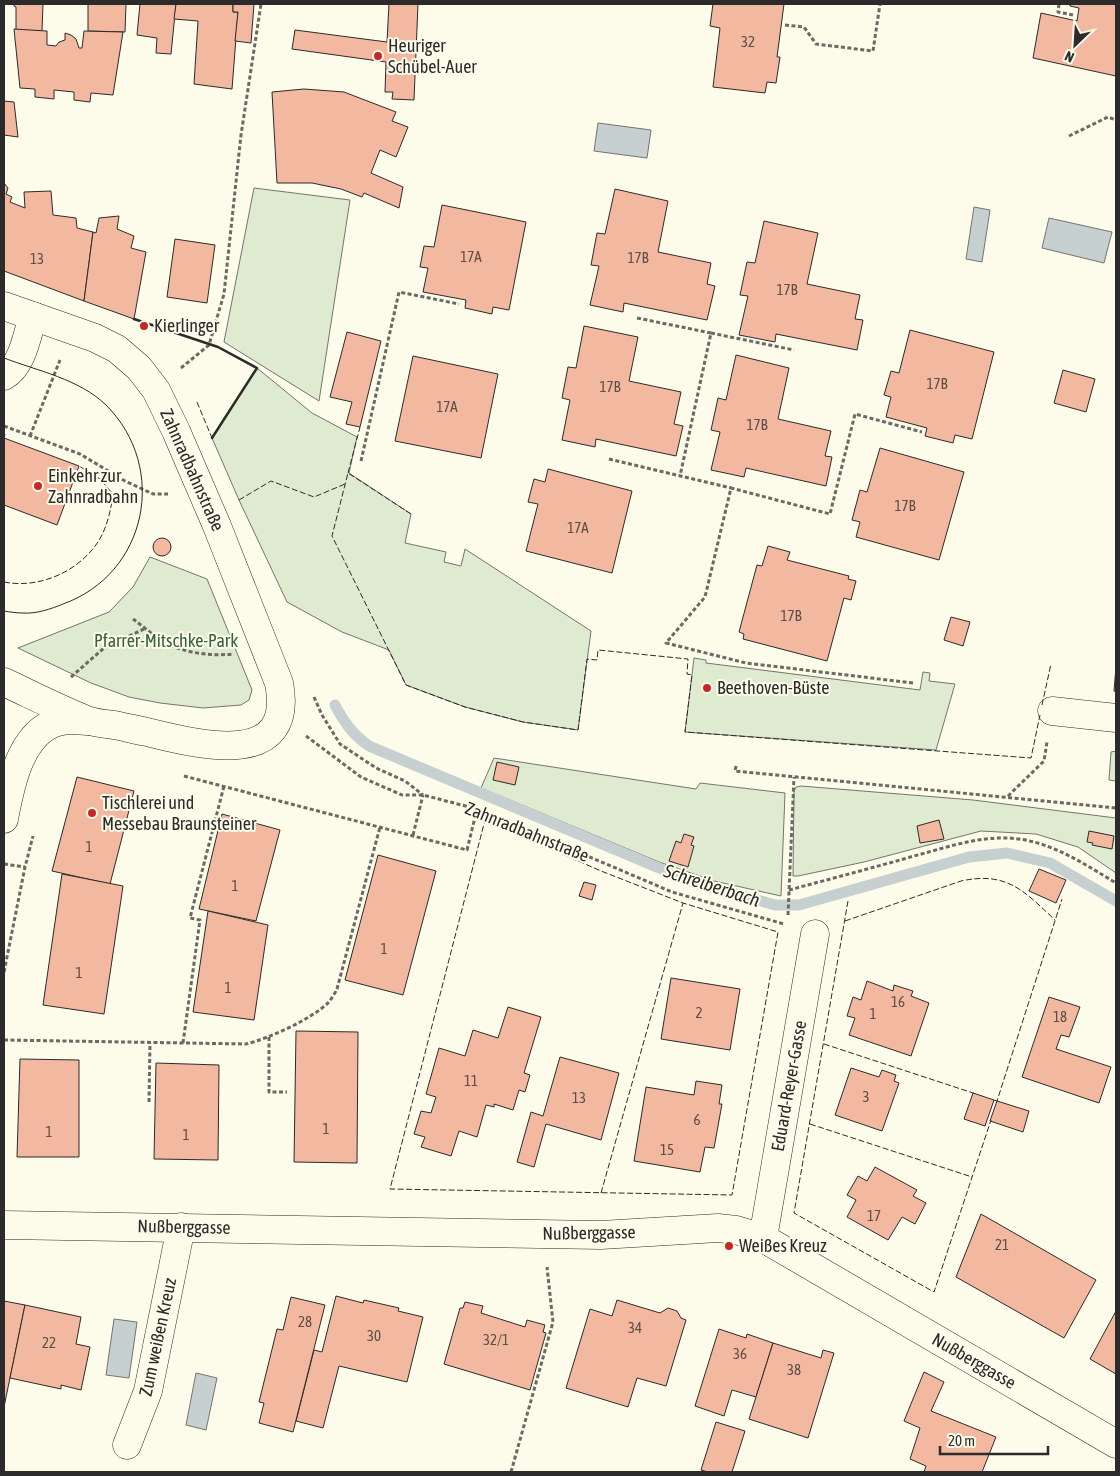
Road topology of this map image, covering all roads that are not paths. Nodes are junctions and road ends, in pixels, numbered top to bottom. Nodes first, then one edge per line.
1 (4, 306) edge
2 (33, 316) junction
3 (4, 376) edge
4 (4, 682) edge
5 (1052, 711) road end
6 (1116, 718) edge
7 (90, 721) junction
8 (4, 819) edge
9 (815, 934) dead end
10 (4, 1225) edge
11 (181, 1227) junction
12 (763, 1238) junction
13 (1116, 1444) edge
14 (127, 1445) dead end

1 - 2 street, Zahnradbahnstraße
2 - 3 street
2 - 7 street, Zahnradbahnstraße
4 - 7 street
5 - 6 street
7 - 8 street
9 - 12 street, Eduard-Reyer-Gasse
10 - 11 street, Nußberggasse
11 - 12 street, Nußberggasse
11 - 14 street, Zum weißen Kreuz
12 - 13 street, Nußberggasse

